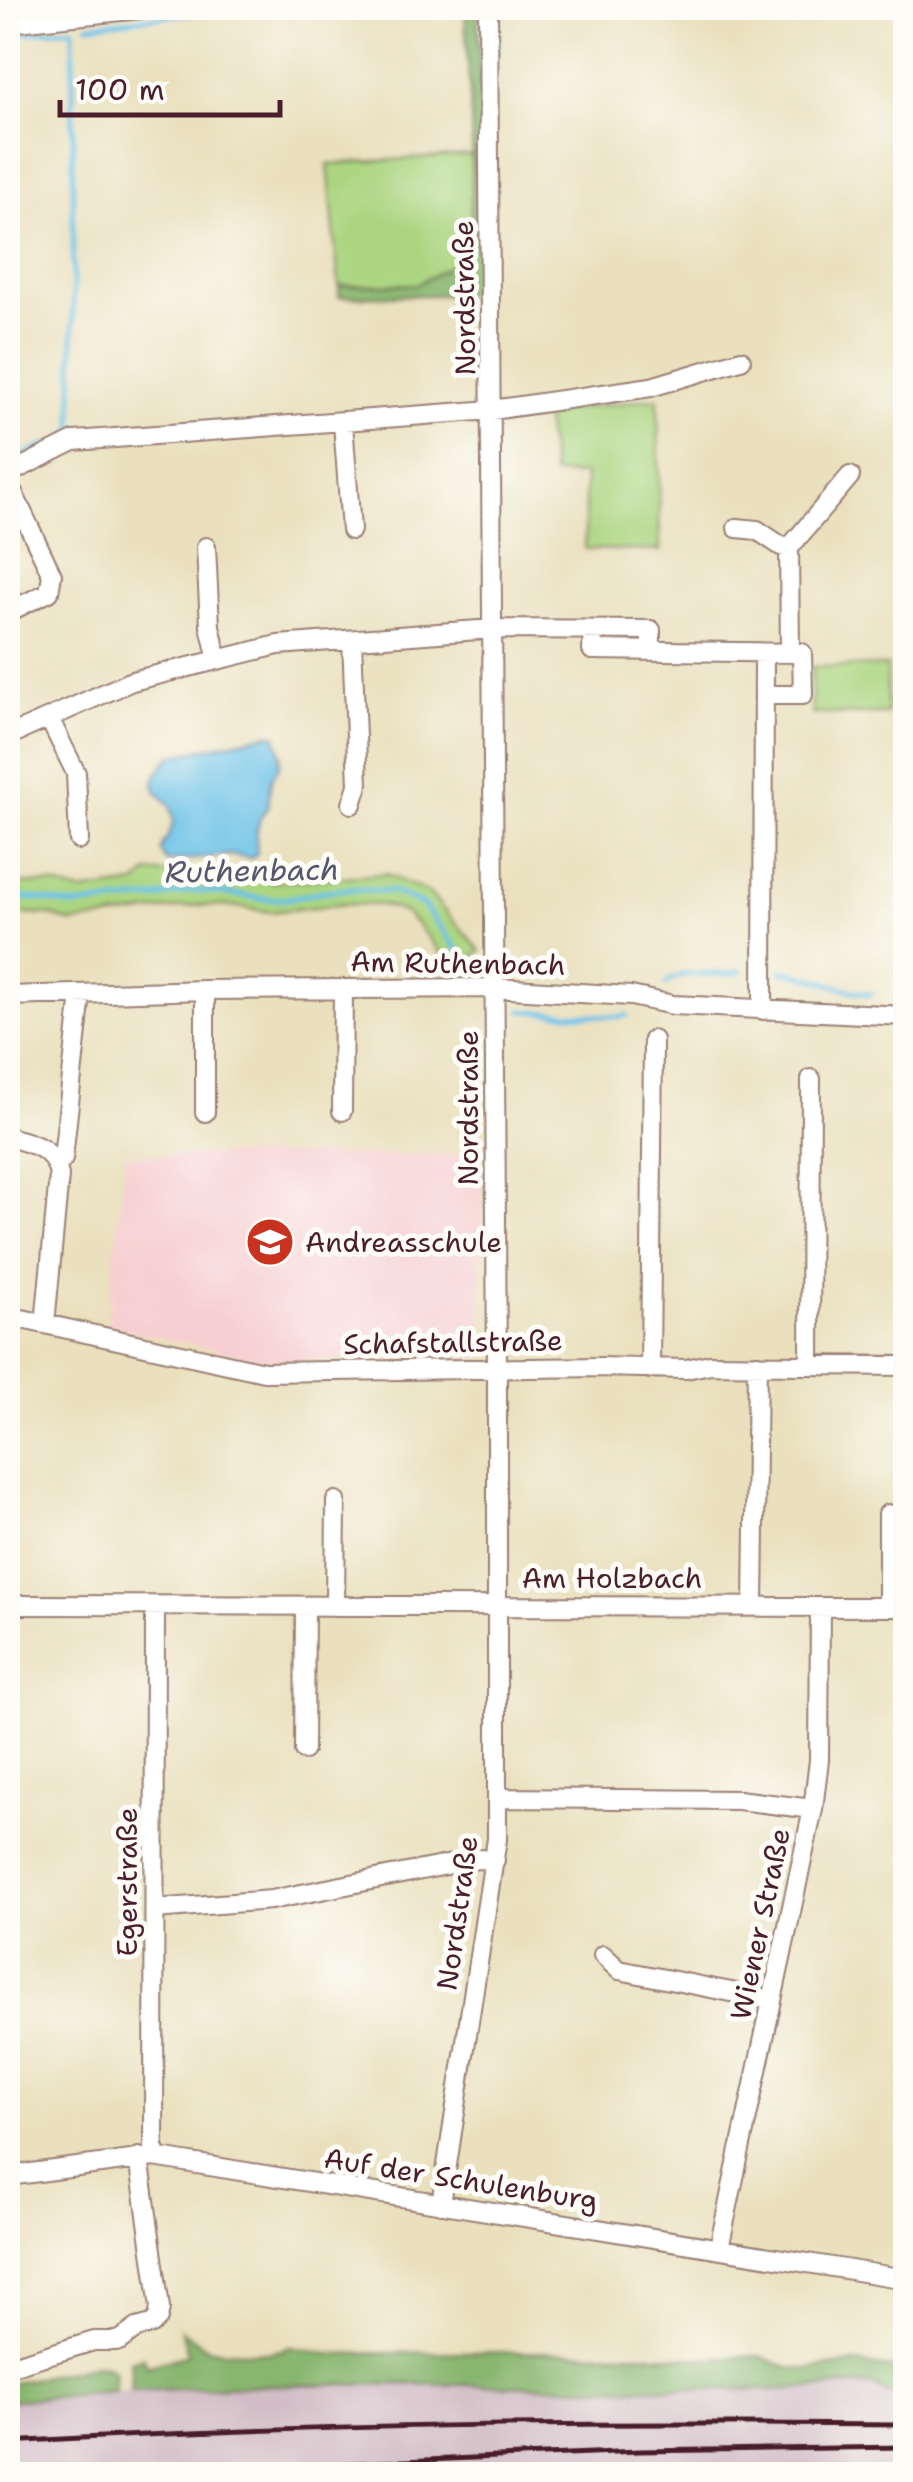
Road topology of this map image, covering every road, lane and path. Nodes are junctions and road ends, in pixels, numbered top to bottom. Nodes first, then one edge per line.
1 (150, 8) edge
2 (488, 8) edge
3 (8, 23) edge
4 (742, 360) dead end
5 (492, 410) junction
6 (343, 423) junction
7 (8, 474) edge
8 (850, 476) dead end
9 (8, 482) edge
10 (737, 528) dead end
11 (350, 530) dead end
12 (206, 546) dead end
13 (789, 548) junction
14 (8, 612) edge
15 (492, 630) junction
16 (352, 640) junction
17 (764, 652) junction
18 (790, 653) junction
19 (218, 660) junction
20 (764, 695) junction
21 (49, 718) junction
22 (8, 736) edge
23 (352, 804) dead end
24 (79, 840) dead end
25 (495, 988) junction
26 (343, 989) junction
27 (205, 990) junction
28 (81, 994) junction
29 (8, 996) edge
30 (763, 1010) junction
31 (906, 1016) edge
32 (653, 1040) dead end
33 (811, 1079) dead end
34 (342, 1111) dead end
35 (205, 1112) dead end
36 (8, 1137) edge
37 (57, 1164) junction
38 (8, 1316) edge
39 (45, 1324) junction
40 (757, 1364) junction
41 (810, 1365) junction
42 (906, 1366) edge
43 (650, 1369) junction
44 (497, 1370) junction
45 (336, 1501) dead end
46 (888, 1514) dead end
47 (8, 1605) edge
48 (155, 1606) junction
49 (305, 1606) junction
50 (335, 1606) junction
51 (497, 1606) junction
52 (754, 1606) junction
53 (820, 1607) junction
54 (897, 1607) edge
55 (304, 1750) dead end
56 (497, 1798) junction
57 (813, 1809) junction
58 (495, 1860) junction
59 (155, 1909) junction
60 (603, 1954) dead end
61 (772, 2000) junction
62 (146, 2157) junction
63 (8, 2176) edge
64 (441, 2204) junction
65 (719, 2248) junction
66 (906, 2279) edge
67 (9, 2366) edge

1 - 3 street
2 - 5 street, Nordstraße
4 - 5 street
5 - 6 street
5 - 15 street, Nordstraße
6 - 7 street
6 - 11 street
8 - 13 street
9 - 14 street
10 - 13 street
12 - 19 street
13 - 18 street
15 - 16 street
15 - 17 street
15 - 25 street, Nordstraße
16 - 19 street
16 - 23 street
17 - 18 street
17 - 20 street
18 - 20 street
19 - 21 street
20 - 30 street
21 - 22 street
21 - 24 street
25 - 26 street, Am Ruthenbach
25 - 30 street, Am Ruthenbach
25 - 44 street, Nordstraße
26 - 27 street, Am Ruthenbach
26 - 34 street
27 - 28 street, Am Ruthenbach
27 - 35 street
28 - 29 street, Am Ruthenbach
28 - 37 street
30 - 31 street, Am Ruthenbach
32 - 43 street
33 - 41 street
36 - 37 street
37 - 39 street
38 - 39 street, Schafstallstraße
39 - 44 street, Schafstallstraße
40 - 41 street, Schafstallstraße
40 - 43 street, Schafstallstraße
40 - 52 street
41 - 42 street, Schafstallstraße
43 - 44 street, Schafstallstraße
44 - 51 street, Nordstraße
45 - 50 street
46 - 54 street, Am Holzbach
47 - 48 street, Am Holzbach
48 - 49 street, Am Holzbach
48 - 59 street, Egerstraße
49 - 50 street, Am Holzbach
49 - 55 street
50 - 51 street, Am Holzbach
51 - 52 street, Am Holzbach
51 - 56 street, Nordstraße
52 - 53 street, Am Holzbach
53 - 54 street, Am Holzbach
53 - 57 street, Wiener Straße
56 - 57 street
56 - 58 street, Nordstraße
57 - 61 street, Wiener Straße
58 - 59 street
58 - 64 street, Nordstraße
59 - 62 street, Egerstraße
60 - 61 street
61 - 65 street, Wiener Straße
62 - 63 street, Auf der Schulenburg
62 - 64 street, Auf der Schulenburg
62 - 67 street, Egerstraße
64 - 65 street, Auf der Schulenburg
65 - 66 street, Auf der Schulenburg

